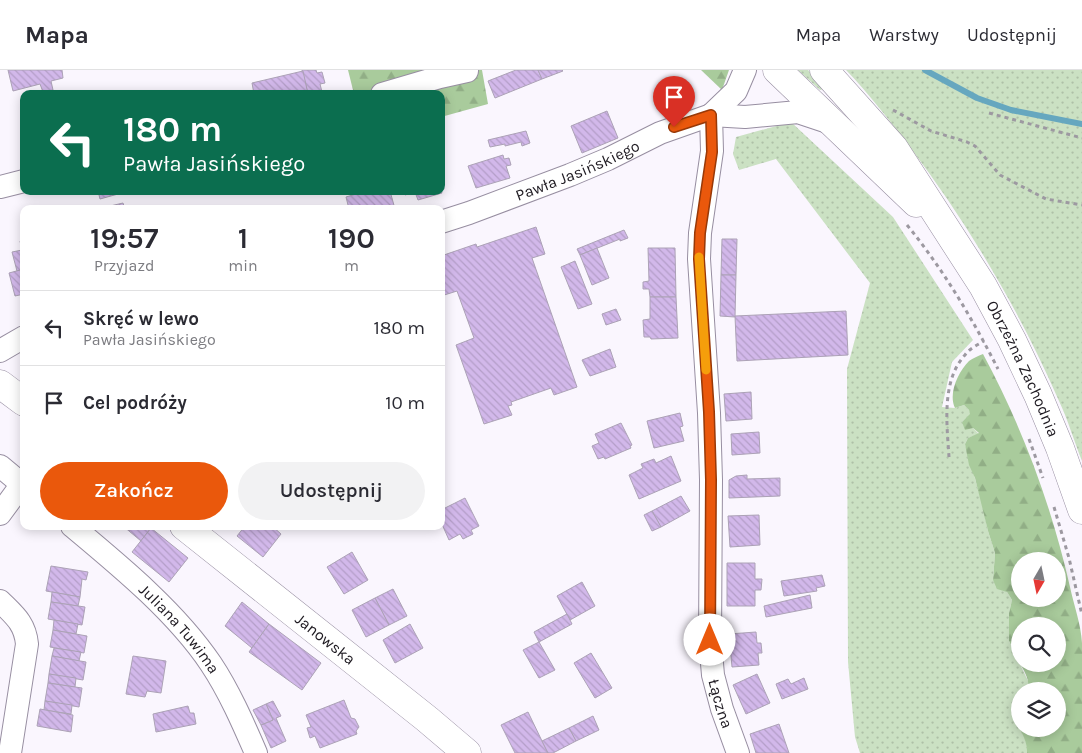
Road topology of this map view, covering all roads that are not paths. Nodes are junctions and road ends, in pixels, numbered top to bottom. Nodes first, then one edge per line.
1 (745, 70) edge
2 (777, 70) edge
3 (824, 70) edge
4 (468, 71) edge
5 (396, 90) edge
6 (711, 115) junction
7 (832, 123) junction
8 (20, 182) edge
9 (0, 187) edge
10 (445, 221) edge
11 (950, 235) junction
12 (20, 339) edge
13 (0, 351) edge
14 (0, 384) edge
15 (20, 399) edge
16 (0, 466) edge
17 (20, 483) edge
18 (20, 489) edge
19 (1082, 510) edge
20 (0, 514) edge
21 (77, 530) edge
22 (189, 530) edge
23 (0, 601) edge
24 (10, 753) edge
25 (256, 753) edge
26 (467, 753) edge
27 (738, 753) edge

1 - 6 street, Pawła Jasińskiego
2 - 7 street, Obrzeżna Zachodnia
3 - 11 street, Obrzeżna Zachodnia
4 - 5 street
6 - 7 street, Pawła Jasińskiego
6 - 10 street, Pawła Jasińskiego
6 - 27 street, Łączna
7 - 11 street, Obrzeżna Zachodnia
8 - 9 street
11 - 19 street, Obrzeżna Zachodnia
12 - 13 street
14 - 15 street
16 - 17 street
18 - 20 street
21 - 25 street, Juliana Tuwima
22 - 26 street, Janowska
23 - 24 street

